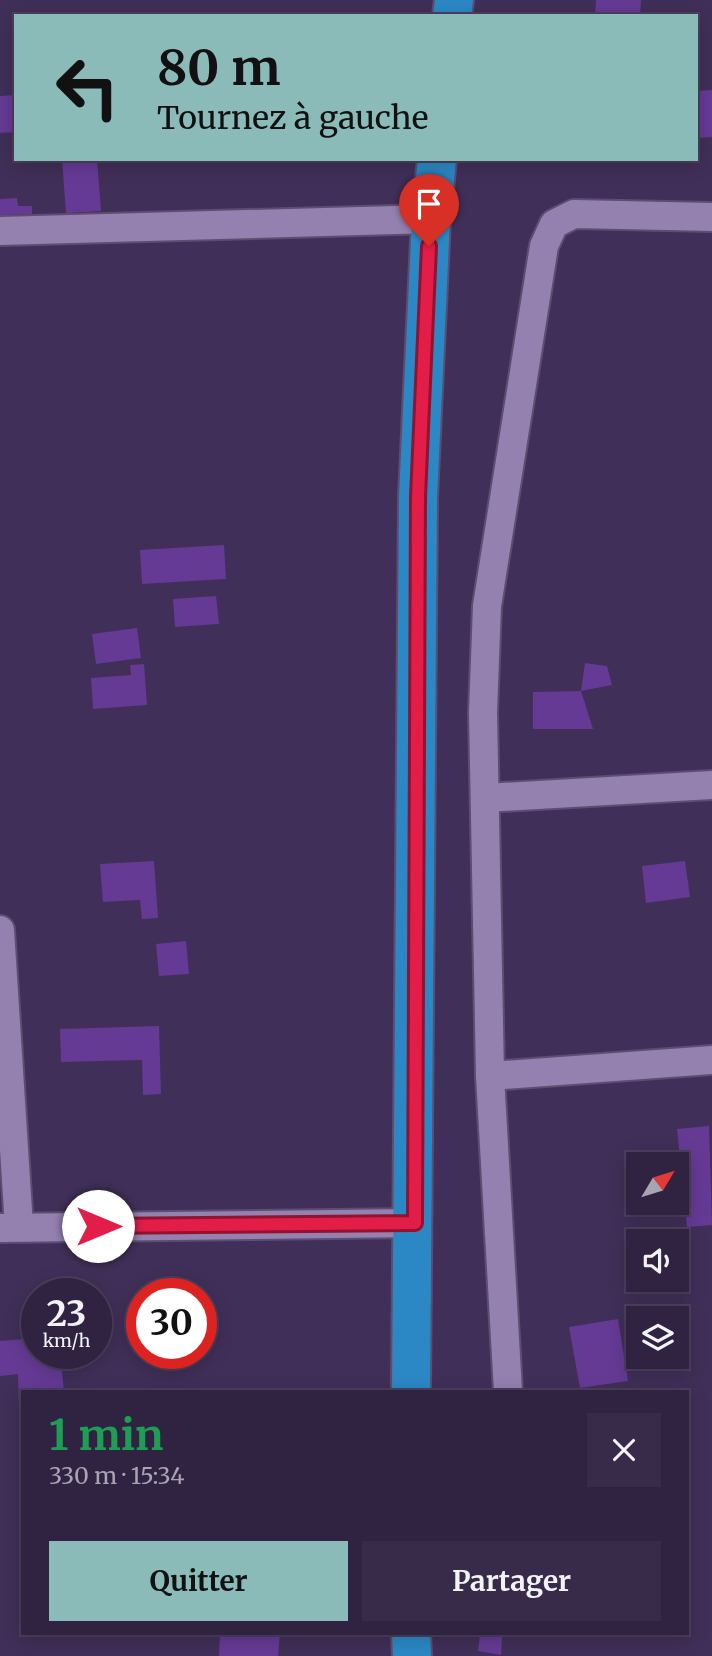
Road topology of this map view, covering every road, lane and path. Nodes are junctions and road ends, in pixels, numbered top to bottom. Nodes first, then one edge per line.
1 (437, 161) edge
2 (712, 217) edge
3 (431, 219) junction
4 (0, 231) edge
5 (712, 785) edge
6 (485, 798) junction
7 (0, 930) edge
8 (712, 1060) edge
9 (490, 1076) junction
10 (415, 1223) junction
11 (9, 1228) edge
12 (411, 1390) edge
13 (508, 1390) edge
14 (411, 1635) edge
15 (412, 1656) edge

1 - 3 highway
2 - 6 street
3 - 4 street
3 - 10 highway
5 - 6 street
6 - 9 street
7 - 11 street
8 - 9 street
9 - 13 street
10 - 11 street
10 - 12 highway
14 - 15 highway

